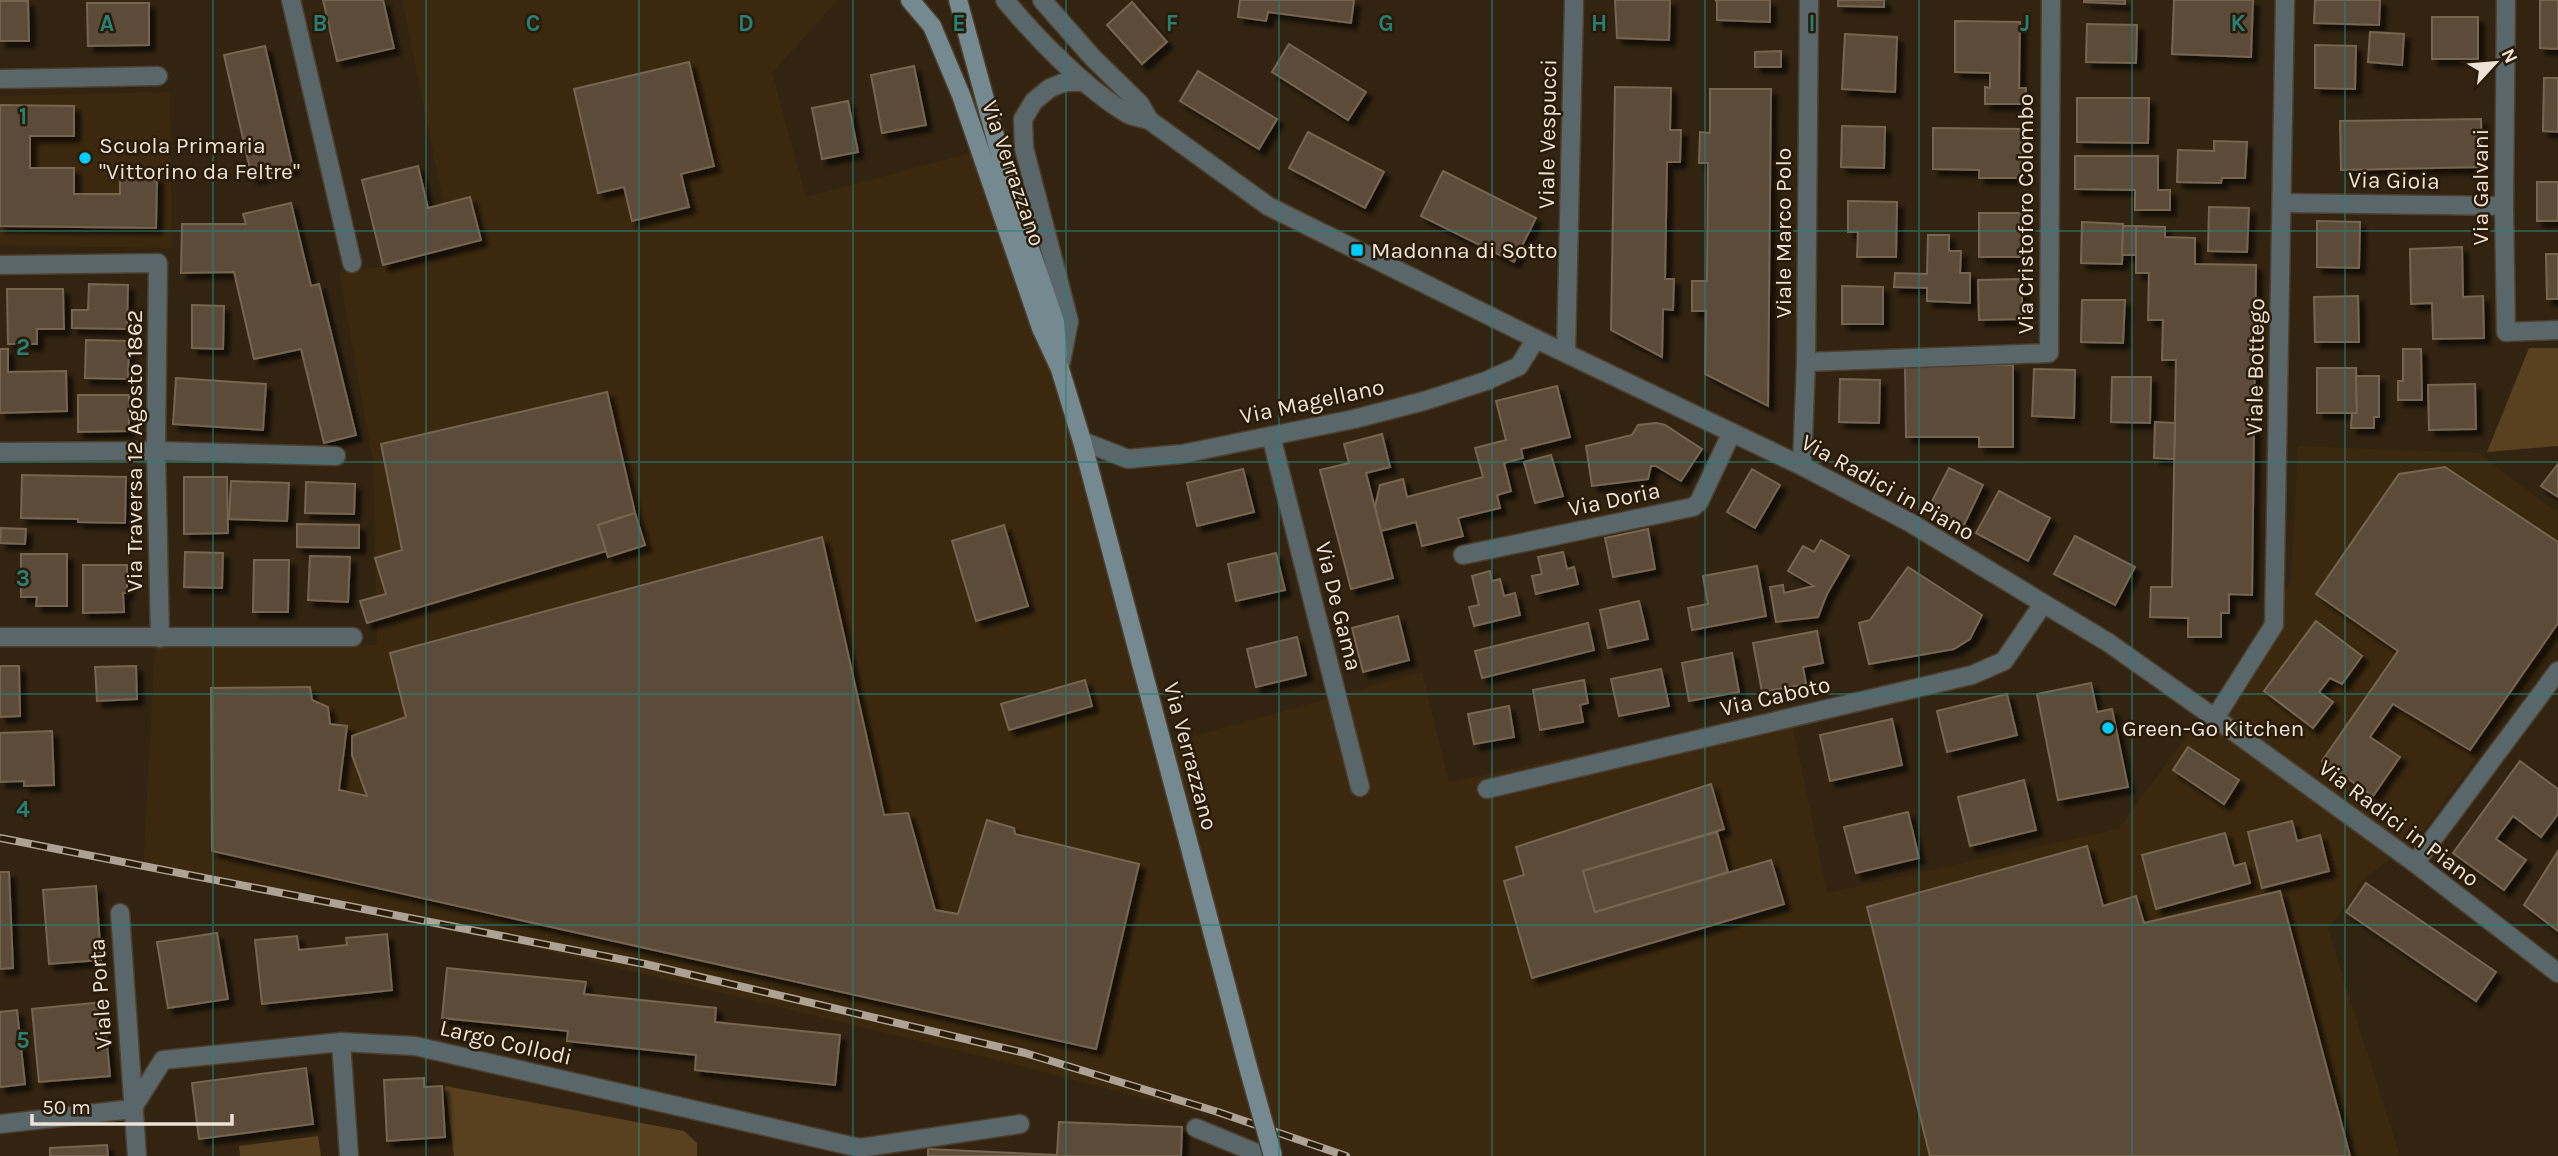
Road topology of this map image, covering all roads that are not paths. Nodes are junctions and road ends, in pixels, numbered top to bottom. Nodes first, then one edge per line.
1 (291, 0) edge
2 (910, 0) edge
3 (958, 0) edge
4 (1005, 0) edge
5 (1042, 0) edge
6 (1574, 0) edge
7 (1809, 0) edge
8 (2051, 0) edge
9 (2285, 0) edge
10 (2506, 0) edge
11 (158, 76) dead end
12 (0, 79) edge
13 (1085, 82) junction
14 (1149, 120) junction
15 (2283, 203) junction
16 (2504, 206) junction
17 (352, 263) dead end
18 (0, 265) edge
19 (2558, 330) edge
20 (1536, 339) junction
21 (1566, 352) junction
22 (1806, 362) junction
23 (1060, 369) junction
24 (1731, 434) junction
25 (1271, 436) junction
26 (1082, 441) junction
27 (156, 451) junction
28 (0, 452) edge
29 (335, 456) dead end
30 (1802, 466) junction
31 (1464, 555) dead end
32 (2043, 604) junction
33 (0, 637) edge
34 (354, 637) dead end
35 (160, 638) junction
36 (2558, 671) edge
37 (2215, 718) junction
38 (1360, 787) dead end
39 (1487, 789) dead end
40 (2414, 863) junction
41 (120, 913) dead end
42 (2558, 974) edge
43 (341, 1042) junction
44 (132, 1110) junction
45 (0, 1124) edge
46 (1020, 1124) dead end
47 (1196, 1128) dead end
48 (137, 1156) edge
49 (349, 1156) edge
50 (1264, 1156) edge
51 (1273, 1156) edge

1 - 17 street
2 - 23 main road, Via Verrazzano
3 - 23 main road, Via Verrazzano
4 - 13 street, Via Radici in Piano
5 - 14 street, Via Radici in Piano
6 - 21 street, Viale Vespucci
7 - 22 street, Viale Marco Polo
8 - 22 street, Via Cristoforo Colombo
9 - 15 street, Viale Bottego
10 - 16 street, Via Galvani
11 - 12 street
13 - 14 street, Via Radici in Piano
13 - 23 street, Via Verrazzano
14 - 20 street, Via Radici in Piano
15 - 16 street, Via Gioia
15 - 37 street, Viale Bottego
16 - 19 street, Via Galvani
18 - 27 street, Via Traversa 12 Agosto 1862
20 - 21 street, Via Radici in Piano
20 - 25 street, Via Magellano
21 - 24 street, Via Radici in Piano
22 - 30 street, Viale Marco Polo
23 - 26 main road, Via Verrazzano
24 - 30 street, Via Radici in Piano
24 - 31 street, Via Doria
25 - 26 street, Via Magellano
25 - 38 street, Via De Gama
26 - 51 main road, Via Verrazzano, bridge
27 - 28 street
27 - 29 street
27 - 35 street, Via Traversa 12 Agosto 1862
30 - 32 street, Via Radici in Piano
32 - 37 street, Via Radici in Piano
32 - 39 street, Via Caboto
33 - 35 street
34 - 35 street
36 - 40 street
37 - 40 street, Via Radici in Piano
40 - 42 street, Via Radici in Piano
41 - 44 street, Viale Porta
43 - 44 street, Largo Collodi
43 - 46 street, Largo Collodi
43 - 49 street
44 - 45 street
44 - 48 street, Viale Porta
47 - 50 street

